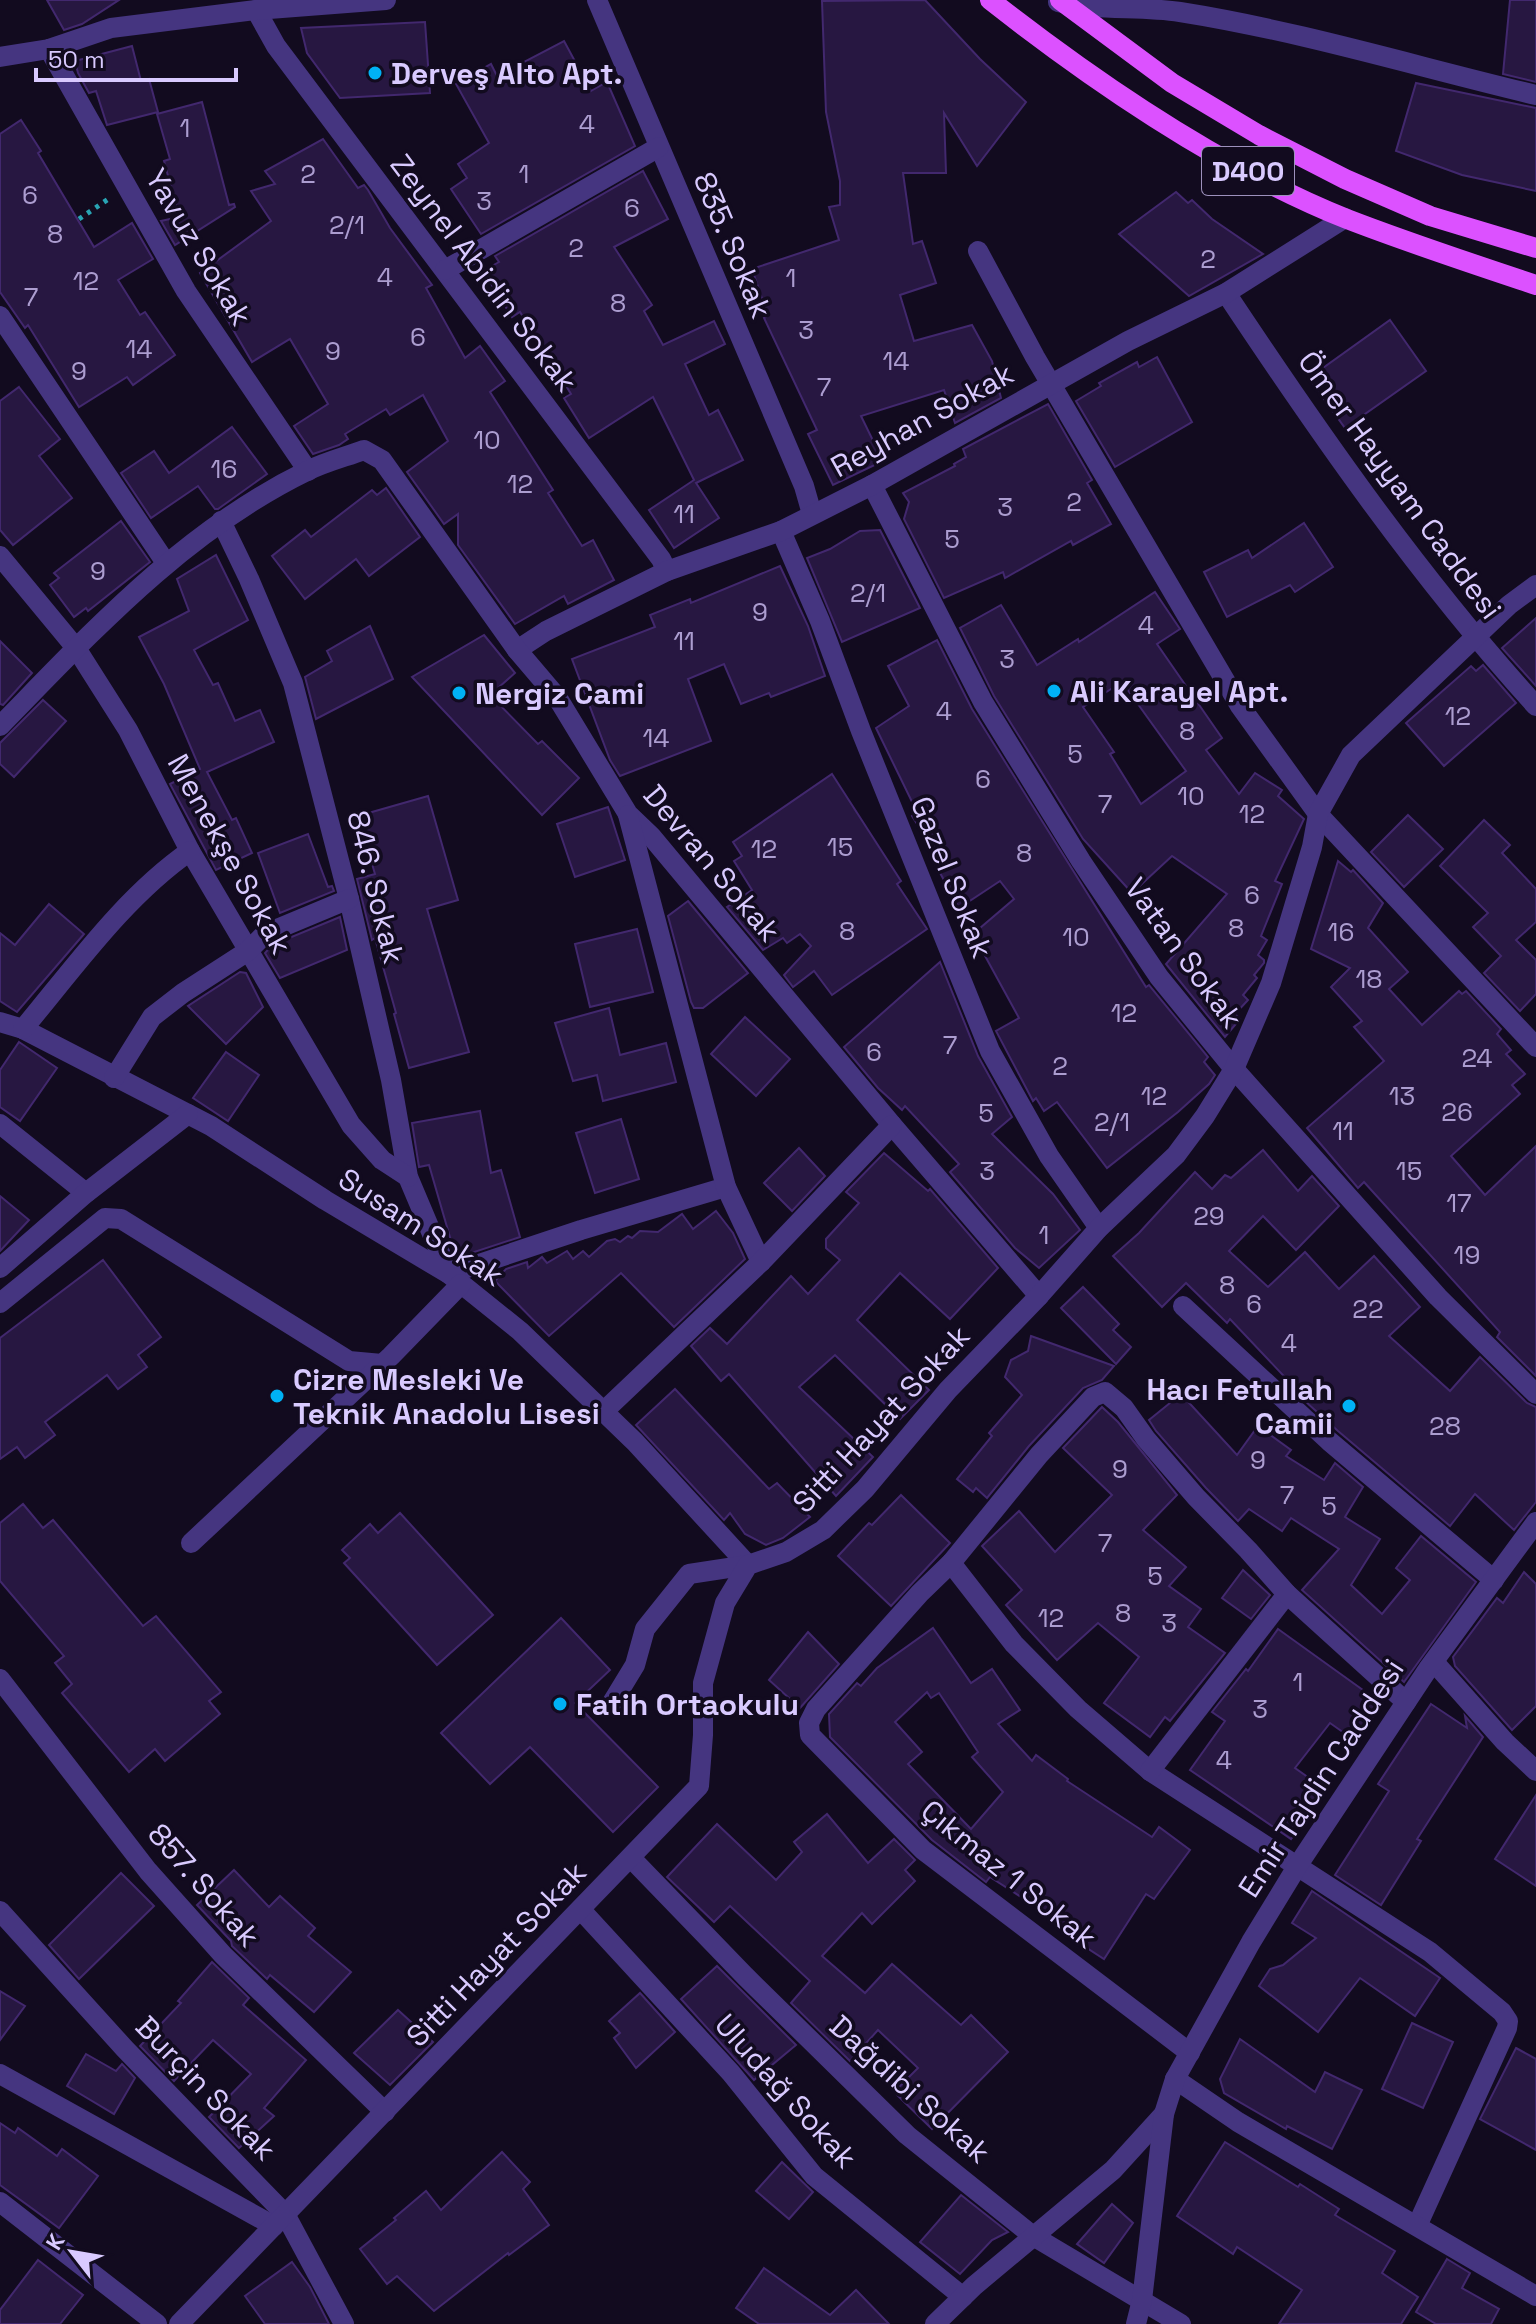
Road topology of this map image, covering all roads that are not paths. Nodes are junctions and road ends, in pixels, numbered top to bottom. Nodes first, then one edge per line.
1 (386, 0) edge
2 (597, 0) edge
3 (990, 0) edge
4 (1058, 1) edge
5 (256, 10) junction
6 (49, 49) junction
7 (0, 57) edge
8 (1536, 95) edge
9 (659, 147) junction
10 (1345, 218) junction
11 (1536, 248) edge
12 (978, 251) dead end
13 (445, 270) junction
14 (1536, 285) edge
15 (1226, 293) junction
16 (0, 316) edge
17 (1050, 383) junction
18 (308, 471) junction
19 (872, 485) junction
20 (812, 514) junction
21 (221, 521) junction
22 (781, 531) junction
23 (0, 556) edge
24 (166, 563) junction
25 (667, 571) junction
26 (1536, 585) edge
27 (1474, 637) junction
28 (76, 648) junction
29 (517, 650) junction
30 (1536, 706) edge
31 (0, 726) edge
32 (628, 814) junction
33 (1318, 814) junction
34 (190, 851) junction
35 (349, 899) junction
36 (248, 951) junction
37 (0, 1022) edge
38 (23, 1029) junction
39 (1536, 1047) edge
40 (1234, 1069) junction
41 (114, 1078) junction
42 (188, 1114) junction
43 (0, 1124) edge
44 (892, 1125) junction
45 (408, 1177) junction
46 (726, 1187) junction
47 (86, 1193) junction
48 (1099, 1228) junction
49 (761, 1262) junction
50 (0, 1268) edge
51 (455, 1279) junction
52 (1039, 1296) junction
53 (0, 1303) edge
54 (1183, 1306) dead end
55 (382, 1364) junction
56 (1536, 1394) edge
57 (603, 1412) junction
58 (1536, 1522) edge
59 (191, 1543) dead end
60 (951, 1563) junction
61 (748, 1565) junction
62 (1494, 1580) junction
63 (1287, 1594) junction
64 (1434, 1662) junction
65 (0, 1679) edge
66 (1406, 1702) junction
67 (610, 1706) dead end
68 (1150, 1771) junction
69 (1536, 1771) edge
70 (631, 1858) junction
71 (1298, 1865) junction
72 (581, 1910) junction
73 (0, 1911) edge
74 (1190, 2053) junction
75 (0, 2074) edge
76 (1175, 2079) junction
77 (385, 2112) junction
78 (1164, 2114) junction
79 (0, 2202) edge
80 (280, 2220) junction
81 (1417, 2226) junction
82 (1033, 2236) junction
83 (1536, 2296) edge
84 (963, 2297) junction
85 (1142, 2300) junction
86 (157, 2324) edge
87 (179, 2324) edge
88 (344, 2324) edge
89 (935, 2324) edge
90 (1136, 2324) edge
91 (1181, 2324) edge

1 - 5 street
2 - 9 street, 835. Sokak
3 - 10 main road, D400
4 - 8 street
4 - 11 main road, D400
5 - 6 street
5 - 13 street, Zeynel Abidin Sokak
6 - 7 street
6 - 18 street, Yavuz Sokak
9 - 13 street
9 - 20 street, 835. Sokak
10 - 14 main road, D400
10 - 15 street, Reyhan Sokak
12 - 17 street
13 - 25 street, Zeynel Abidin Sokak
15 - 17 street, Reyhan Sokak
15 - 27 street, Ömer Hayyam Caddesi
16 - 24 street
17 - 19 street, Reyhan Sokak
17 - 33 street
18 - 21 street
18 - 29 street, Devran Sokak
19 - 20 street, Reyhan Sokak
19 - 40 street, Vatan Sokak
20 - 22 street, Reyhan Sokak
21 - 24 street
21 - 35 street, 846. Sokak
22 - 25 street, Reyhan Sokak
22 - 48 street, Gazel Sokak
23 - 28 street, Menekşe Sokak
24 - 28 street
25 - 29 street, Reyhan Sokak
26 - 27 street, Sitti Hayat Sokak
27 - 30 street, Ömer Hayyam Caddesi
27 - 33 street, Sitti Hayat Sokak
28 - 31 street
28 - 34 street, Menekşe Sokak
29 - 32 street, Devran Sokak
32 - 44 street, Devran Sokak
32 - 46 street
33 - 39 street
33 - 40 street, Sitti Hayat Sokak
34 - 36 street, Menekşe Sokak
34 - 38 street
35 - 36 street
35 - 45 street, 846. Sokak
36 - 41 street
36 - 45 street, Menekşe Sokak
37 - 38 street, Susam Sokak
38 - 41 street, Susam Sokak
40 - 48 street, Sitti Hayat Sokak
40 - 56 street, Vatan Sokak
41 - 42 street, Susam Sokak
42 - 47 street
42 - 51 street, Susam Sokak
43 - 47 street
44 - 49 street
44 - 52 street, Devran Sokak
45 - 51 street, 846. Sokak
46 - 49 street
46 - 51 street
47 - 50 street
48 - 52 street, Sitti Hayat Sokak
49 - 57 street
51 - 55 street
51 - 57 street, Susam Sokak
52 - 61 street, Sitti Hayat Sokak
53 - 55 street
54 - 62 street
55 - 59 street
57 - 61 street, Susam Sokak
58 - 62 street, Emir Tajdin Caddesi
60 - 63 street
60 - 68 street
60 - 74 street, Çıkmaz 1 Sokak
61 - 67 street
61 - 70 street, Sitti Hayat Sokak
62 - 64 street, Emir Tajdin Caddesi
63 - 66 street
63 - 68 street
64 - 66 street, Emir Tajdin Caddesi
64 - 69 street
65 - 77 street, 857. Sokak
66 - 71 street, Emir Tajdin Caddesi
68 - 71 street
70 - 72 street, Sitti Hayat Sokak
70 - 82 street, Dağdibi Sokak
71 - 74 street, Emir Tajdin Caddesi
71 - 81 street
72 - 77 street, Sitti Hayat Sokak
72 - 84 street, Uludağ Sokak
73 - 80 street, Burçin Sokak
74 - 76 street, Emir Tajdin Caddesi
75 - 80 street
76 - 78 street, Emir Tajdin Caddesi
76 - 81 street
77 - 80 street, Sitti Hayat Sokak
78 - 82 street
78 - 85 street
79 - 86 street
80 - 87 street, Sitti Hayat Sokak
80 - 88 street, Burçin Sokak
81 - 83 street
82 - 84 street
82 - 85 street, Dağdibi Sokak
84 - 89 street
85 - 90 street
85 - 91 street, Dağdibi Sokak

